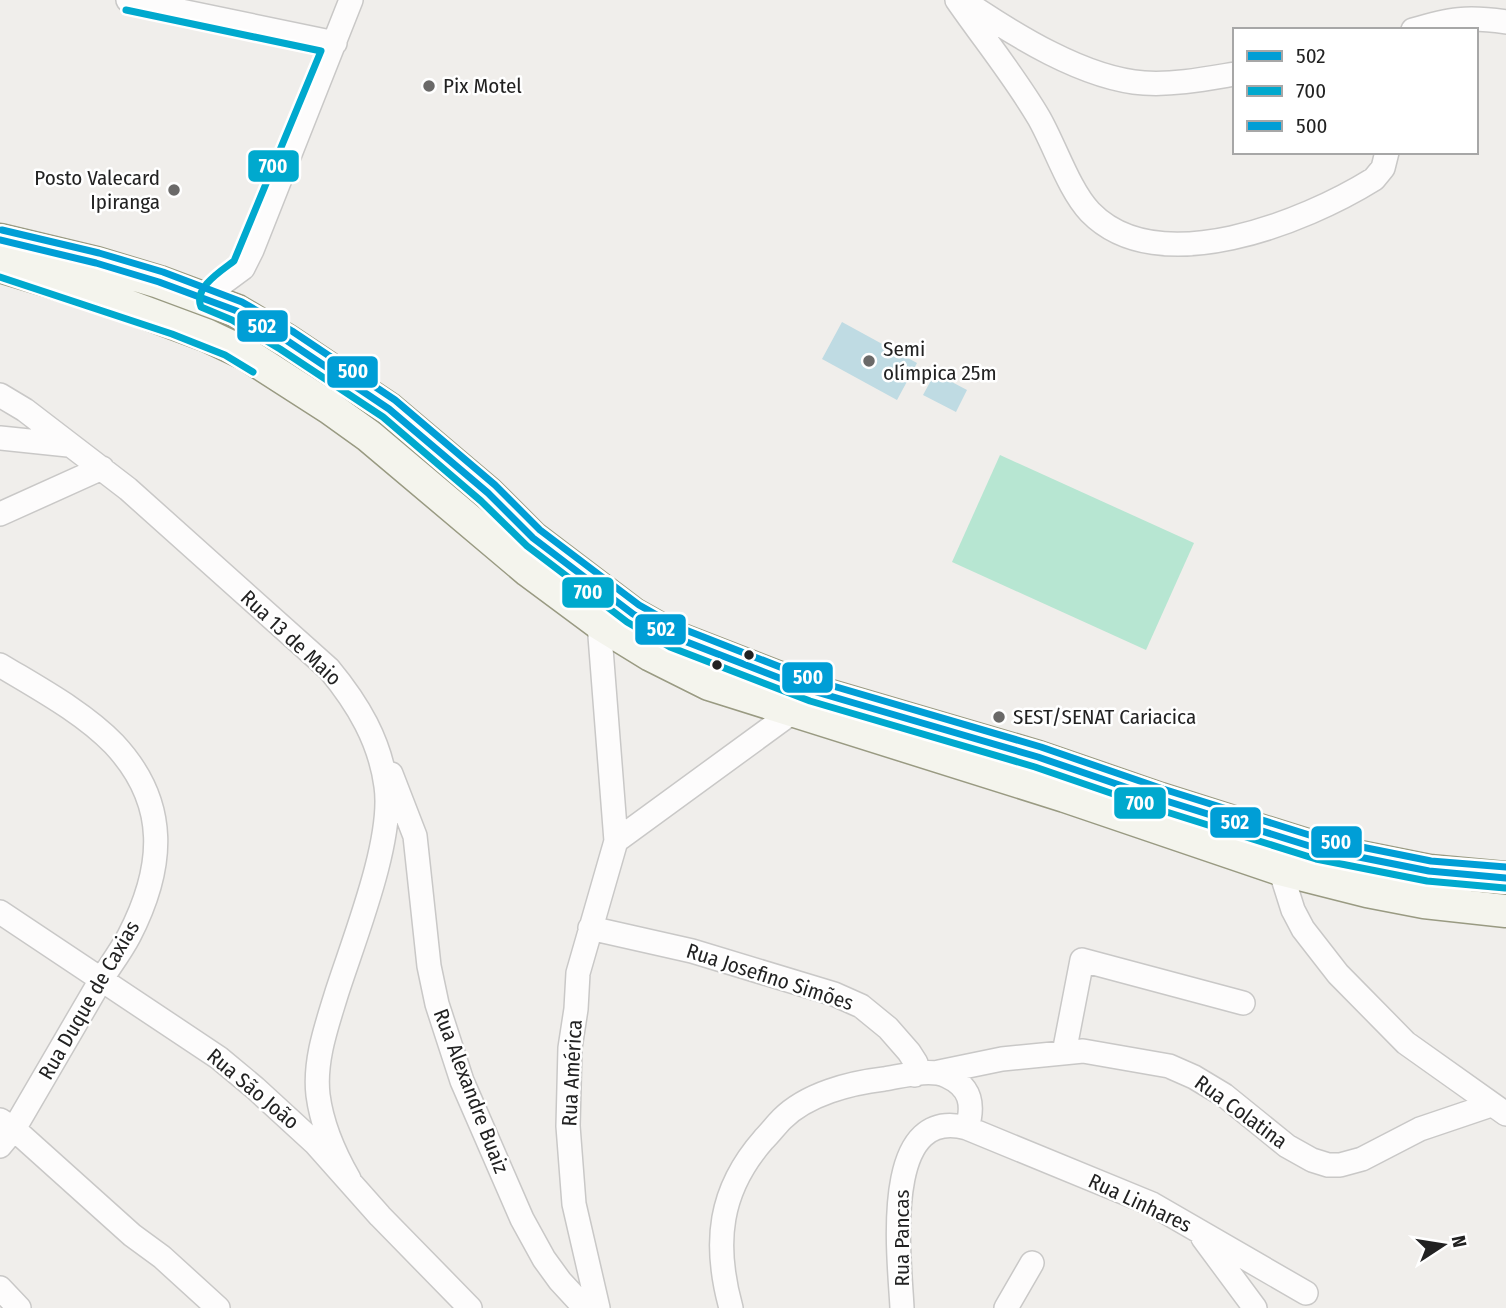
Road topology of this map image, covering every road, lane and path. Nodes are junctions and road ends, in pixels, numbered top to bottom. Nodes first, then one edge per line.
1 (128, 0) edge
2 (351, 0) edge
3 (959, 0) edge
4 (1443, 0) edge
5 (1506, 22) edge
6 (1417, 28) edge
7 (335, 43) junction
8 (1233, 74) edge
9 (1387, 154) edge
10 (0, 240) edge
11 (0, 266) edge
12 (109, 299) junction
13 (209, 300) junction
14 (0, 395) edge
15 (0, 438) edge
16 (71, 445) junction
17 (102, 468) junction
18 (0, 514) edge
19 (599, 622) junction
20 (0, 665) edge
21 (794, 711) junction
22 (373, 734) junction
23 (617, 841) junction
24 (1280, 869) junction
25 (1506, 878) edge
26 (1506, 911) edge
27 (0, 912) edge
28 (590, 928) junction
29 (102, 978) junction
30 (1243, 1003) dead end
31 (1064, 1053) junction
32 (939, 1072) junction
33 (915, 1075) junction
34 (1498, 1109) edge
35 (967, 1128) junction
36 (5, 1132) edge
37 (349, 1179) junction
38 (1197, 1230) junction
39 (1032, 1263) dead end
40 (0, 1288) edge
41 (1306, 1293) dead end
42 (19, 1308) edge
43 (218, 1308) edge
44 (470, 1308) edge
45 (585, 1308) edge
46 (598, 1308) edge
47 (731, 1308) edge
48 (902, 1308) edge
49 (1006, 1308) edge
50 (1255, 1308) edge

1 - 7 street
2 - 7 street
3 - 8 street
3 - 9 street
4 - 6 street
5 - 6 street
7 - 13 street
10 - 13 main road
11 - 12 main road
12 - 13 main road
12 - 19 main road
13 - 25 main road
14 - 16 street, Rua 13 de Maio
15 - 16 street
16 - 17 street, Rua 13 de Maio
17 - 18 street
17 - 22 street, Rua 13 de Maio
19 - 21 main road
19 - 23 street, Rua América
20 - 29 street, Rua Duque de Caxias
21 - 23 street
21 - 24 main road
22 - 37 street, Rua 13 de Maio
22 - 45 street, Rua Alexandre Buaiz
23 - 28 street, Rua América
24 - 26 main road
24 - 34 street
27 - 29 street, Rua São João
28 - 33 street, Rua Josefino Simões
28 - 46 street, Rua América
29 - 36 street, Rua Duque de Caxias
29 - 37 street, Rua São João
30 - 31 street
31 - 32 street, Rua Colatina
31 - 34 street, Rua Colatina
32 - 33 street, Rua Colatina
32 - 35 street
33 - 47 street, Rua Colatina
35 - 38 street, Rua Linhares
35 - 48 street, Rua Pancas
36 - 43 street
37 - 44 street, Rua São João
38 - 41 street, Rua Linhares
38 - 50 street
39 - 49 street
40 - 42 street

